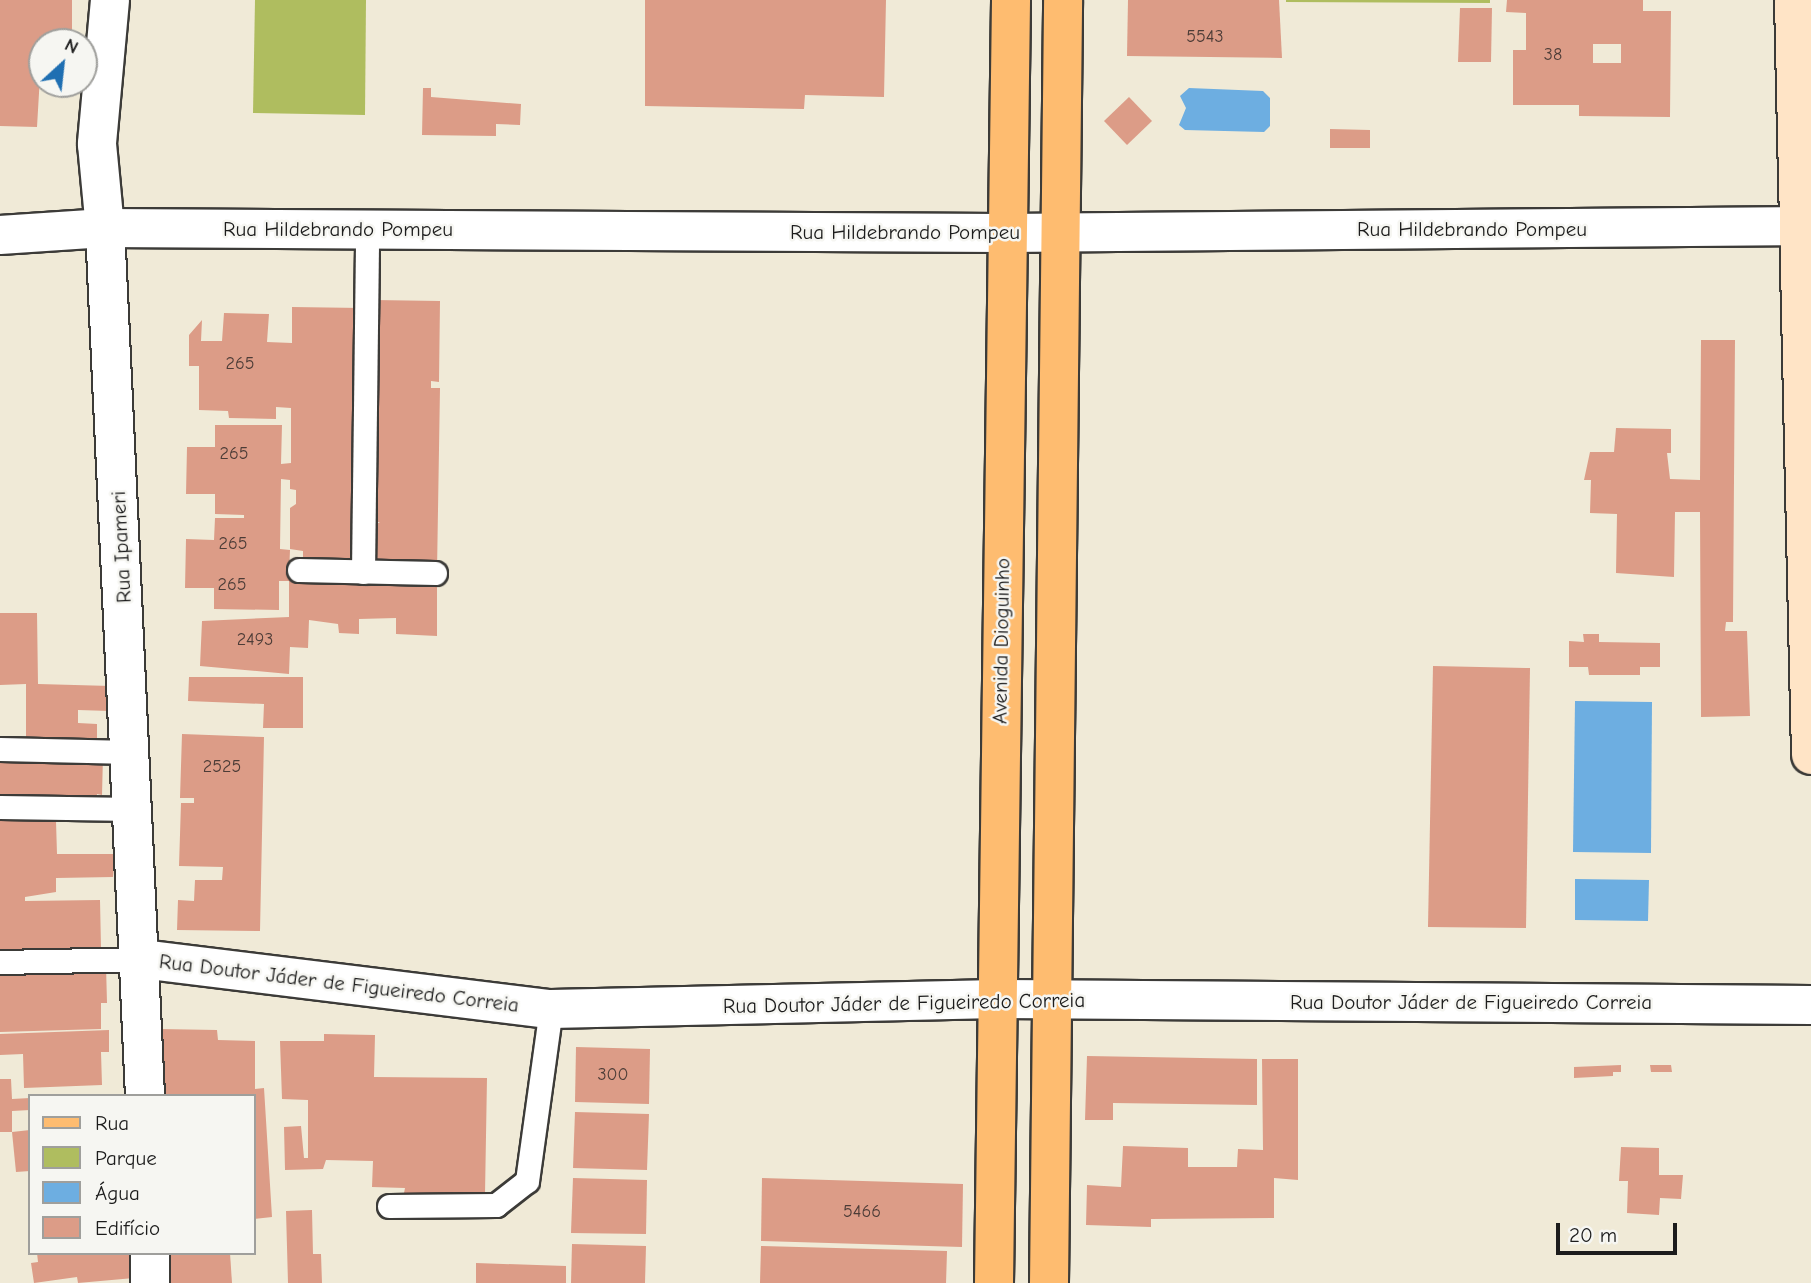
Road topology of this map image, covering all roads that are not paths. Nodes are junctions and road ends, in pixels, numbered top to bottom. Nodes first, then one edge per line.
1 (110, 0) edge
2 (1011, 0) edge
3 (1063, 0) edge
4 (1794, 0) edge
5 (1806, 226) edge
6 (105, 228) junction
7 (367, 229) junction
8 (1006, 233) junction
9 (1059, 233) junction
10 (0, 235) edge
11 (299, 570) dead end
12 (363, 572) junction
13 (435, 573) dead end
14 (0, 749) edge
15 (131, 752) junction
16 (1811, 755) edge
17 (0, 807) edge
18 (134, 809) junction
19 (141, 959) junction
20 (0, 962) edge
21 (997, 999) junction
22 (1056, 1000) junction
23 (1811, 1004) edge
24 (551, 1009) junction
25 (145, 1094) edge
26 (389, 1206) dead end
27 (150, 1255) edge
28 (150, 1283) edge
29 (994, 1283) edge
30 (1049, 1283) edge

1 - 6 street, Rua Ipameri
2 - 8 main road, Avenida Dioguinho
3 - 9 main road
4 - 5 main road
5 - 9 street, Rua Hildebrando Pompeu
5 - 16 main road
6 - 7 street, Rua Hildebrando Pompeu
6 - 10 street, Rua Hildebrando Pompeu
6 - 15 street, Rua Ipameri
7 - 8 street, Rua Hildebrando Pompeu
7 - 12 lane
8 - 9 street, Rua Hildebrando Pompeu
8 - 21 main road, Avenida Dioguinho
9 - 22 main road
11 - 12 lane
12 - 13 lane
14 - 15 lane
15 - 18 street, Rua Ipameri
17 - 18 lane
18 - 19 street, Rua Ipameri
19 - 20 lane, Rua Doutor Jáder de Figueiredo Correia
19 - 24 street, Rua Doutor Jáder de Figueiredo Correia
19 - 25 street, Rua Ipameri
21 - 22 street, Rua Doutor Jáder de Figueiredo Correia
21 - 24 street, Rua Doutor Jáder de Figueiredo Correia
21 - 29 main road, Avenida Dioguinho
22 - 23 street, Rua Doutor Jáder de Figueiredo Correia
22 - 30 main road
24 - 26 lane
27 - 28 street

